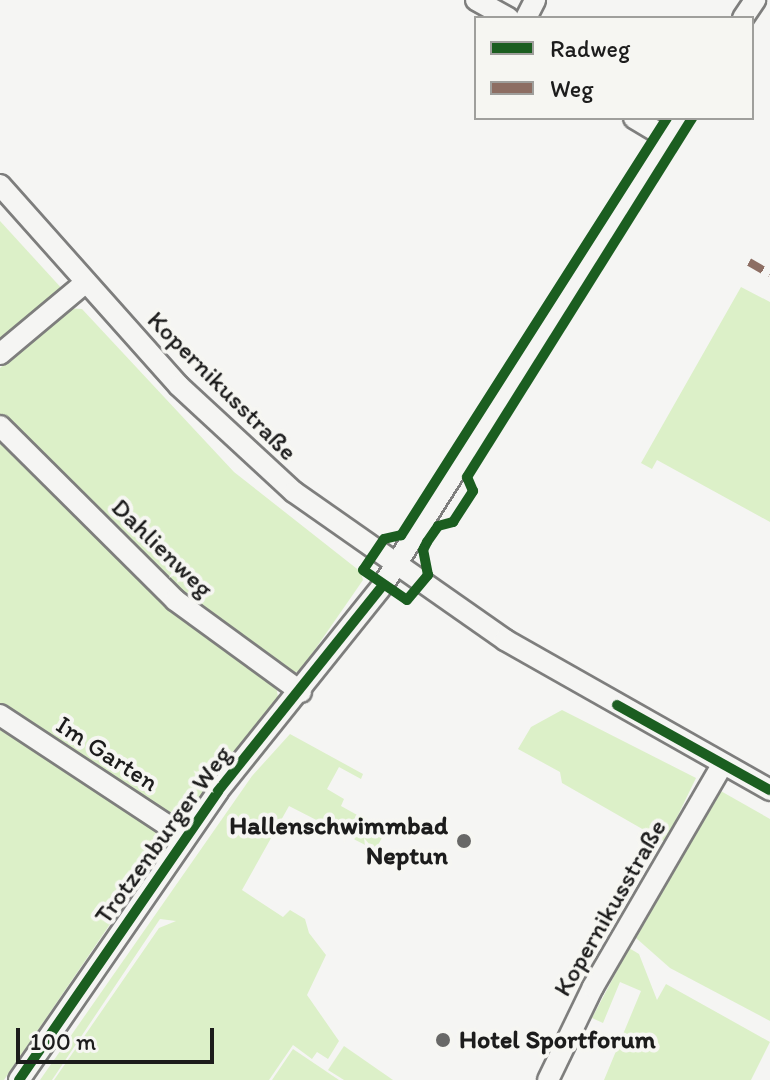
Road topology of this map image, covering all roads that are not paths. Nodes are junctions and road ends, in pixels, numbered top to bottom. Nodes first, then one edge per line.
1 (476, 0) edge
2 (504, 16) edge
3 (637, 120) edge
4 (678, 120) edge
5 (667, 138) junction
6 (0, 185) edge
7 (86, 282) junction
8 (0, 354) edge
9 (0, 426) edge
10 (395, 567) junction
11 (301, 692) junction
12 (0, 715) edge
13 (723, 764) junction
14 (770, 790) edge
15 (185, 837) junction
16 (19, 1080) edge
17 (548, 1080) edge

1 - 2 street
3 - 5 street
4 - 5 street, Trotzenburger Weg
5 - 10 street, Trotzenburger Weg
6 - 7 street, Kopernikusstraße
7 - 8 street
7 - 10 street, Kopernikusstraße
9 - 11 street, Dahlienweg
10 - 11 street, Trotzenburger Weg
10 - 13 street, Kopernikusstraße
11 - 15 street, Trotzenburger Weg
12 - 15 street, Im Garten
13 - 14 street, Kopernikusstraße
13 - 17 street, Kopernikusstraße
15 - 16 street, Trotzenburger Weg

